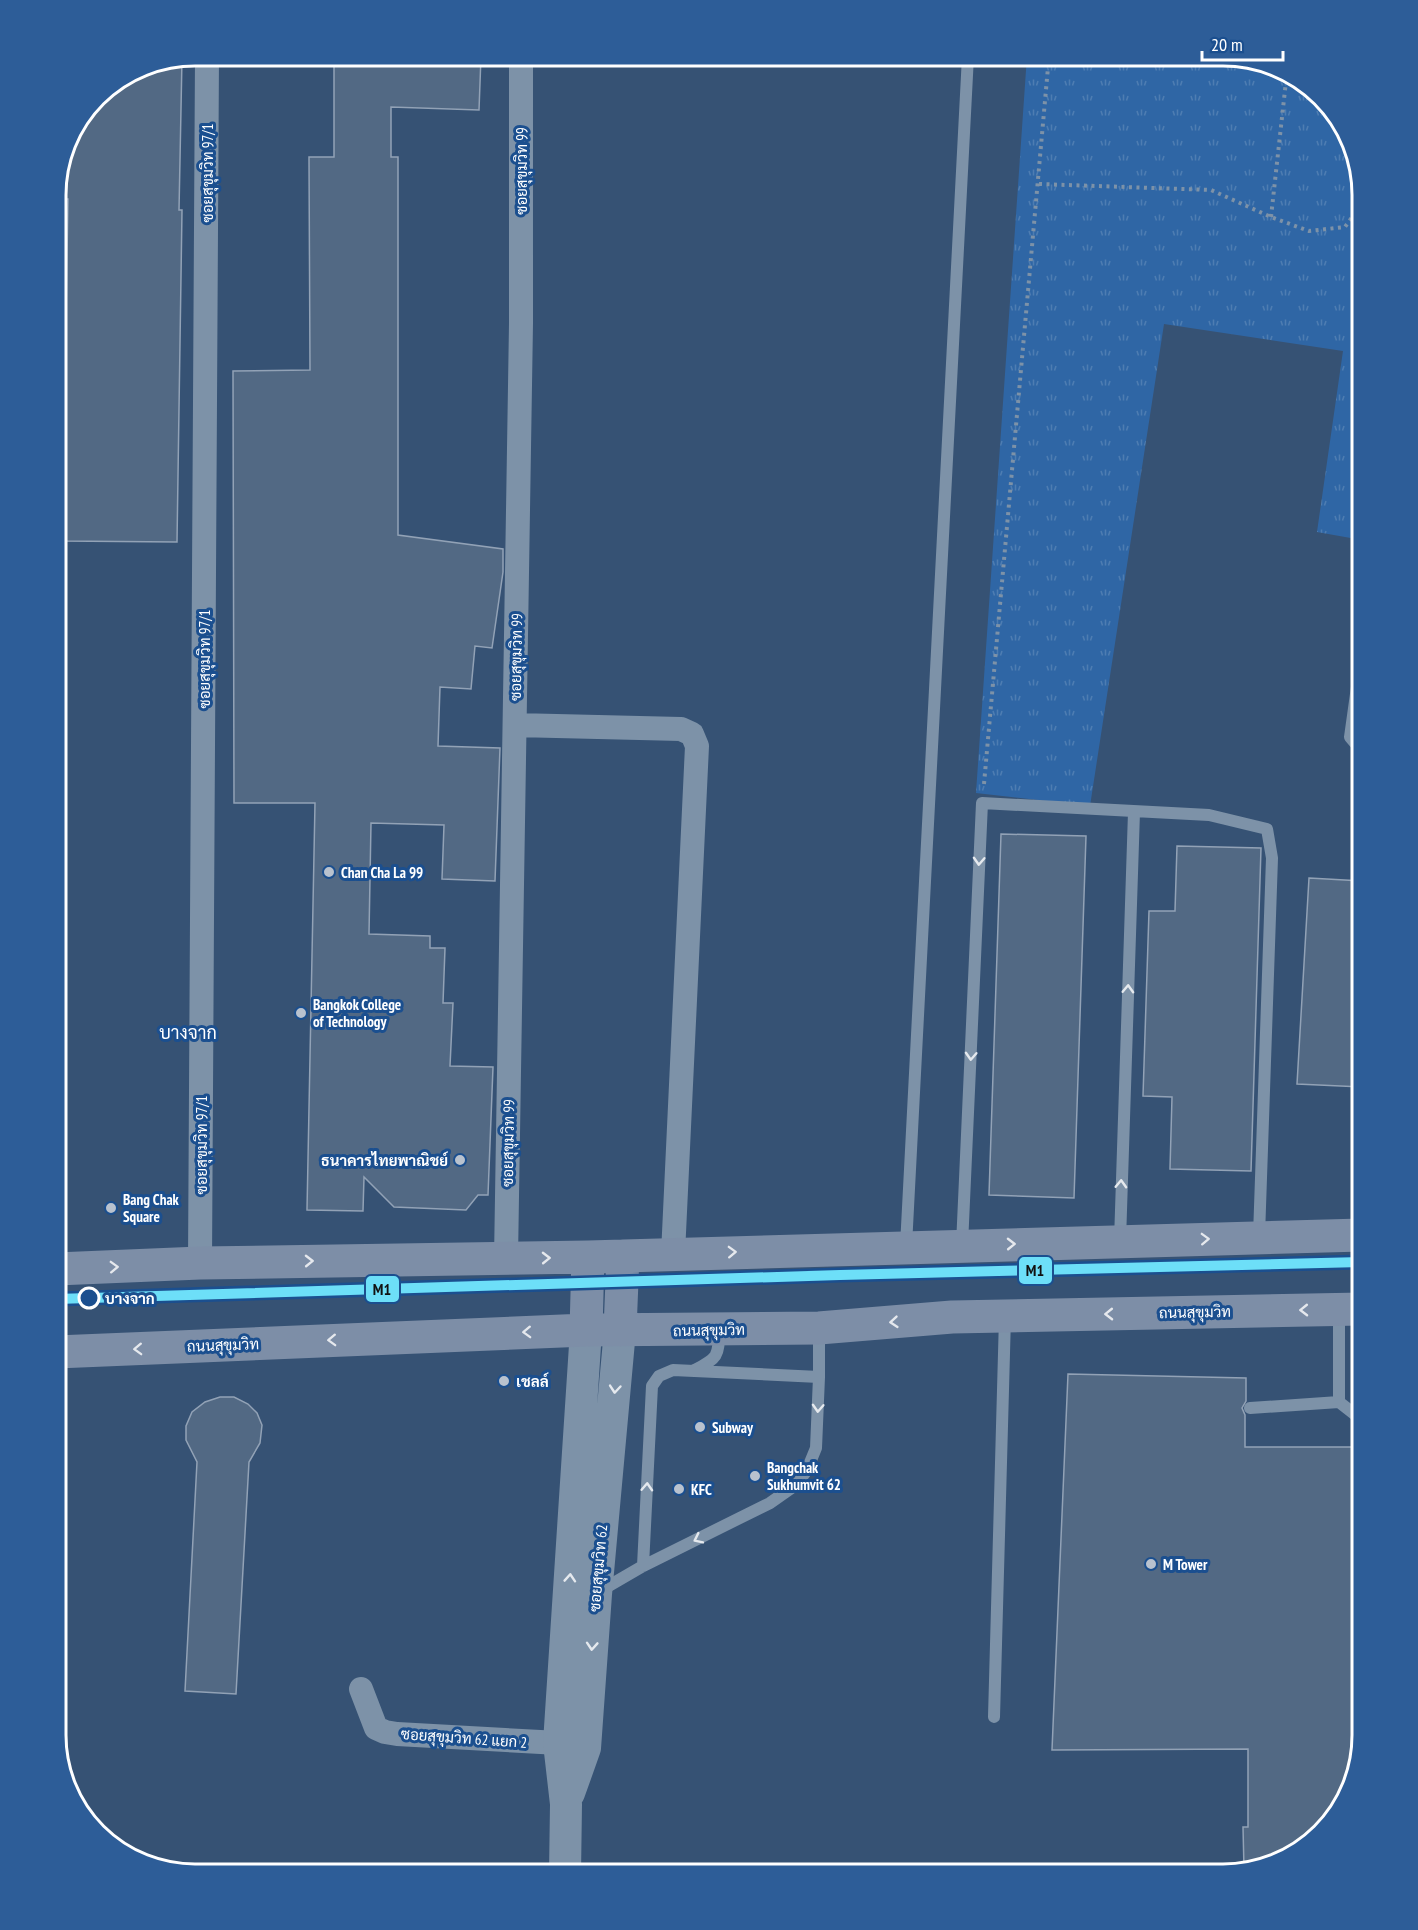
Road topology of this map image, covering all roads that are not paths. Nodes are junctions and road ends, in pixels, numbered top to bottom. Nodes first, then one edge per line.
1 (207, 66) edge
2 (521, 66) edge
3 (967, 66) edge
4 (1352, 723) edge
5 (515, 725) junction
6 (1352, 739) edge
7 (1134, 812) junction
8 (1352, 1235) edge
9 (1259, 1238) junction
10 (1119, 1242) junction
11 (962, 1245) junction
12 (906, 1247) junction
13 (673, 1254) junction
14 (623, 1256) junction
15 (588, 1257) junction
16 (506, 1259) junction
17 (200, 1263) junction
18 (66, 1269) edge
19 (1350, 1309) edge
20 (1005, 1316) junction
21 (819, 1328) junction
22 (719, 1329) junction
23 (586, 1330) junction
24 (620, 1330) junction
25 (66, 1352) edge
26 (692, 1372) junction
27 (819, 1377) junction
28 (1339, 1402) junction
29 (1250, 1408) dead end
30 (1352, 1412) edge
31 (643, 1566) junction
32 (596, 1594) junction
33 (361, 1689) dead end
34 (994, 1717) dead end
35 (559, 1743) junction
36 (566, 1804) junction
37 (565, 1864) edge

1 - 17 street, ซอยสุขุมวิท 97/1
2 - 5 street, ซอยสุขุมวิท 99
3 - 12 lane
4 - 6 lane
5 - 13 street
5 - 16 street, ซอยสุขุมวิท 99
7 - 9 lane
10 -> 7 lane
7 -> 11 lane
8 - 9 main road
10 -> 9 main road
11 -> 10 main road
11 - 12 main road
13 -> 12 main road
13 - 14 main road
14 - 15 main road
14 - 24 main road
16 -> 15 main road
15 - 23 main road
17 -> 16 main road
18 -> 17 main road
19 -> 20 main road, ถนนสุขุมวิท
19 - 28 lane
20 -> 21 main road, ถนนสุขุมวิท
20 - 34 lane
21 - 22 main road, ถนนสุขุมวิท
21 - 27 lane
22 - 24 main road, ถนนสุขุมวิท
22 - 26 lane
23 - 24 main road, ถนนสุขุมวิท
23 -> 25 main road, ถนนสุขุมวิท
35 -> 23 street, ซอยสุขุมวิท 62
24 -> 32 street, ซอยสุขุมวิท 62
26 - 27 lane
31 -> 26 lane
27 -> 31 lane
28 - 29 lane
28 - 30 lane
31 - 32 lane
32 -> 36 street, ซอยสุขุมวิท 62
33 - 35 street, ซอยสุขุมวิท 62 แยก 2
35 - 36 street, ซอยสุขุมวิท 62
36 - 37 street, ซอยสุขุมวิท 62

